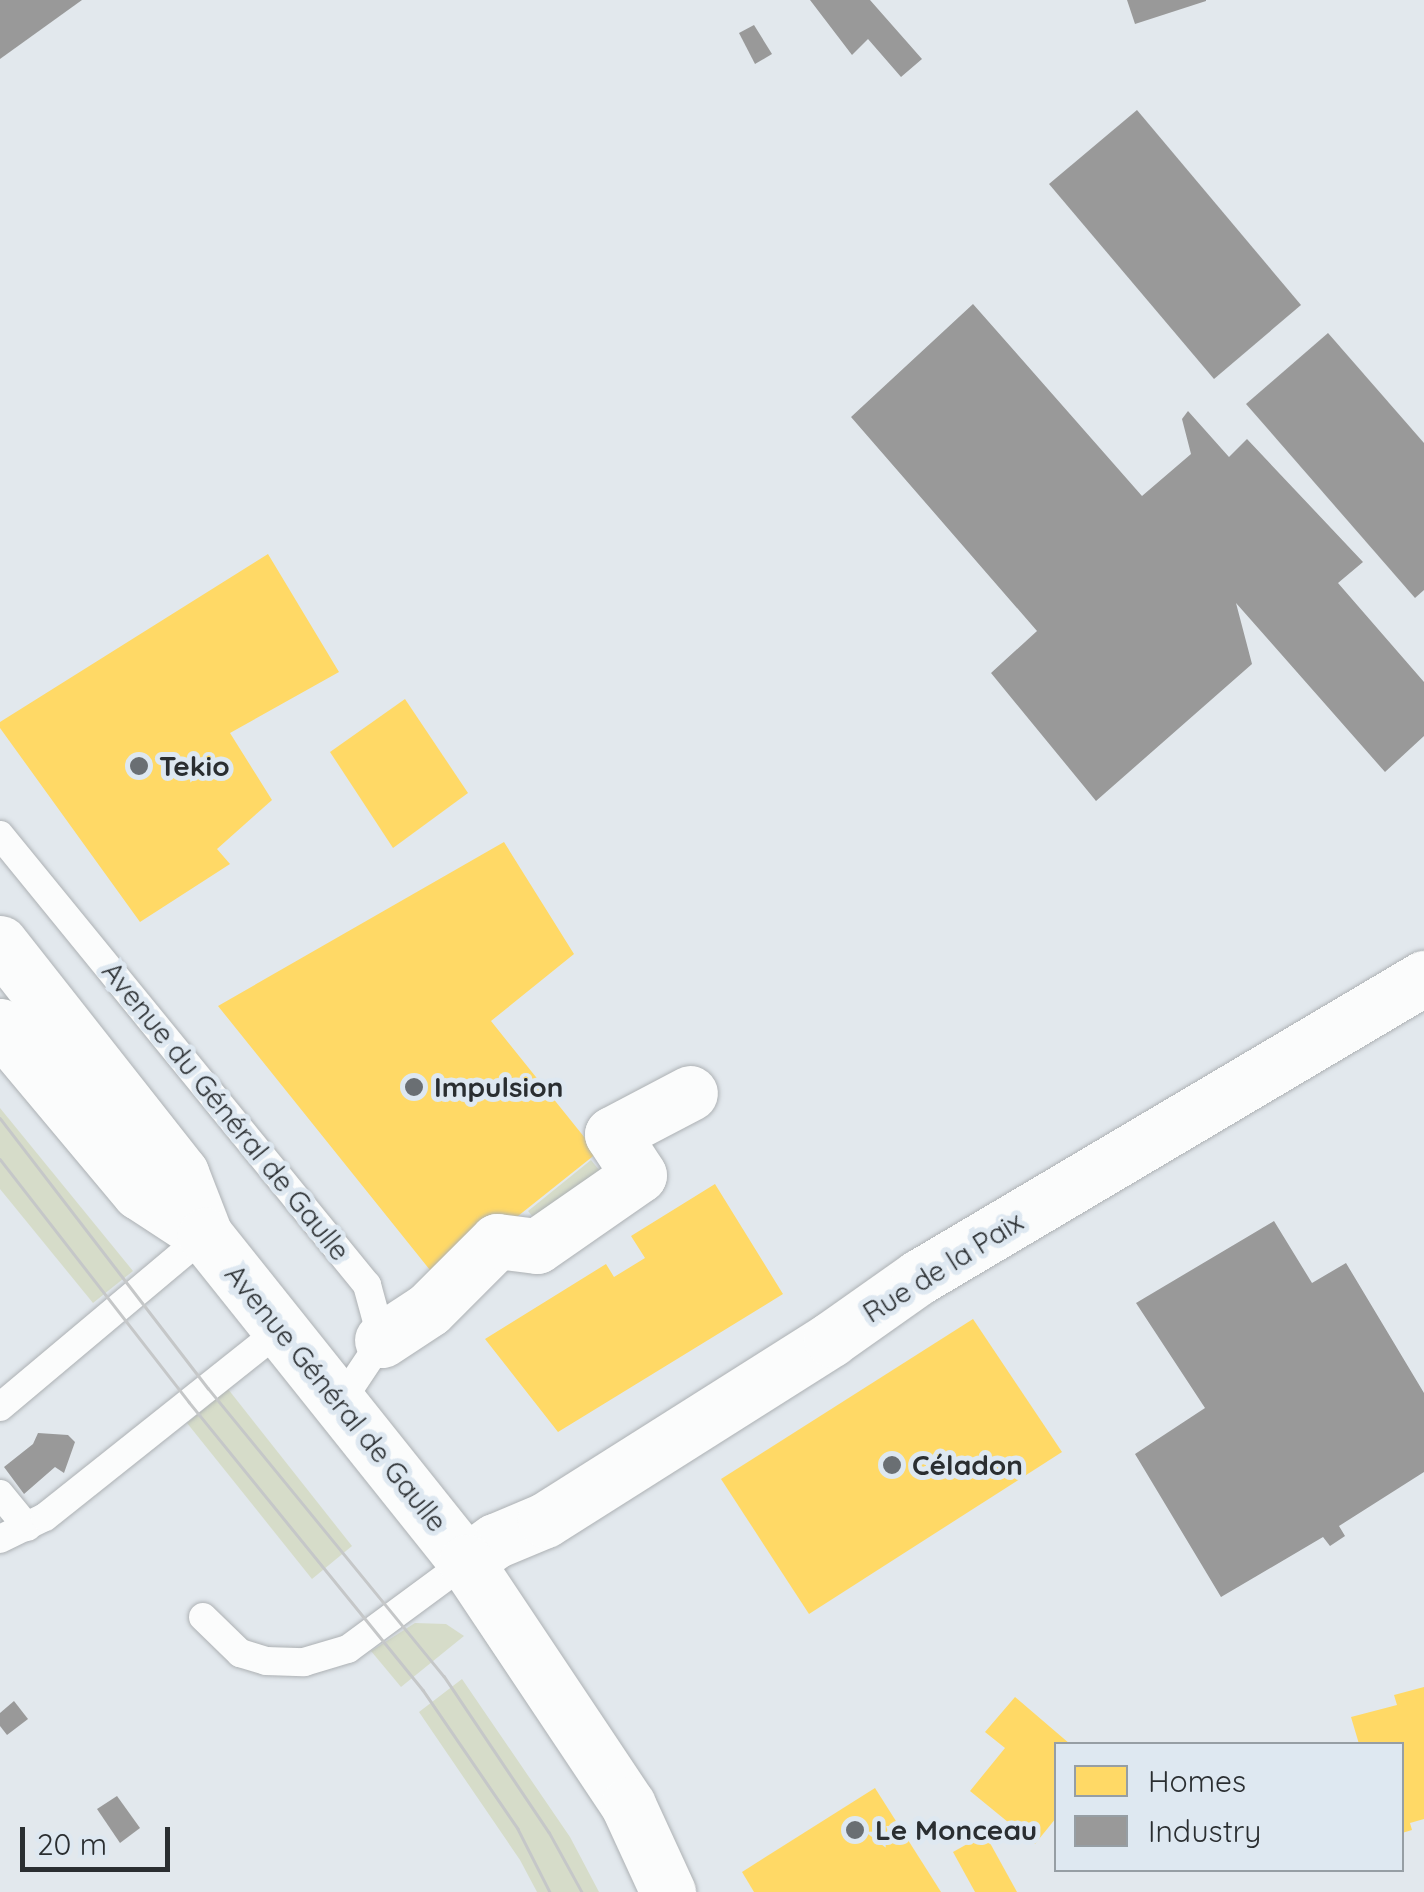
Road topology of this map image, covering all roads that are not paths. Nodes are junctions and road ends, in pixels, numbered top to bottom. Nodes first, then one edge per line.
1 (0, 835) edge
2 (0, 943) edge
3 (1422, 985) edge
4 (0, 1026) edge
5 (690, 1093) dead end
6 (205, 1235) junction
7 (281, 1329) junction
8 (382, 1340) junction
9 (340, 1403) junction
10 (0, 1407) edge
11 (0, 1494) edge
12 (26, 1527) junction
13 (0, 1540) edge
14 (466, 1562) junction
15 (203, 1617) dead end
16 (668, 1892) edge

1 - 8 lane, Avenue du Général de Gaulle
2 - 6 street, Avenue Général de Gaulle
3 - 14 street, Rue de la Paix
4 - 6 street, Avenue Général de Gaulle
5 - 8 street
6 - 7 street, Avenue Général de Gaulle
6 - 10 lane
7 - 9 street, Avenue Général de Gaulle
7 - 12 lane
8 - 9 lane
9 - 14 street, Avenue Général de Gaulle
11 - 12 lane
12 - 13 lane
14 - 15 lane
14 - 16 street, Avenue Général de Gaulle

